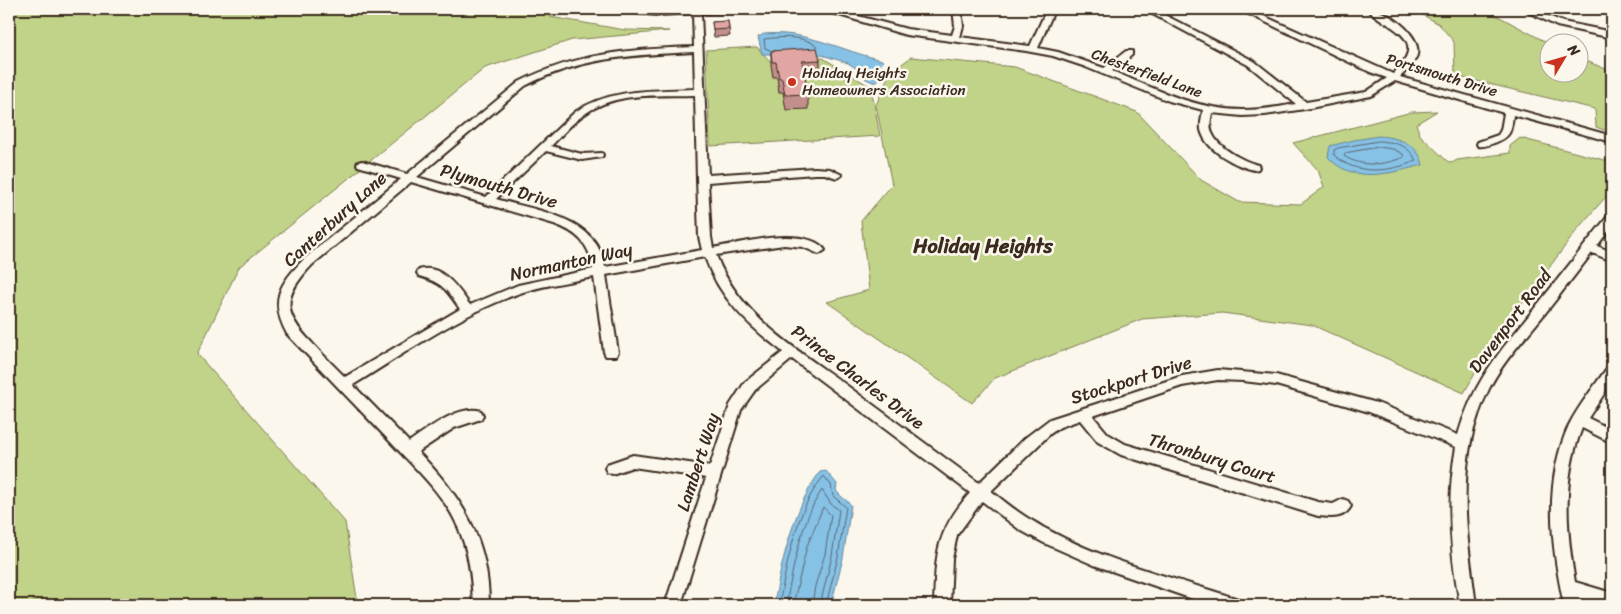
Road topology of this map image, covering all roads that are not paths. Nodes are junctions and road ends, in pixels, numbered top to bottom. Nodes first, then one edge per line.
1 (623, 9) edge
2 (734, 9) edge
3 (823, 9) edge
4 (957, 9) edge
5 (1147, 9) edge
6 (1242, 9) edge
7 (1371, 9) edge
8 (1526, 9) edge
9 (697, 10) edge
10 (1048, 13) dead end
11 (1319, 33) dead end
12 (1612, 35) edge
13 (1306, 38) junction
14 (955, 39) junction
15 (698, 49) junction
16 (1034, 49) junction
17 (1129, 53) dead end
18 (1105, 72) junction
19 (1394, 78) junction
20 (700, 92) junction
21 (1305, 106) junction
22 (1208, 109) junction
23 (1509, 111) junction
24 (1612, 139) edge
25 (1482, 144) dead end
26 (544, 147) junction
27 (598, 155) dead end
28 (362, 164) dead end
29 (1254, 167) dead end
30 (837, 175) dead end
31 (408, 177) junction
32 (702, 179) junction
33 (488, 201) junction
34 (1612, 219) edge
35 (1590, 248) junction
36 (819, 250) dead end
37 (708, 252) junction
38 (1612, 257) edge
39 (600, 272) junction
40 (423, 273) dead end
41 (467, 310) junction
42 (612, 352) dead end
43 (791, 352) junction
44 (1612, 372) edge
45 (344, 384) junction
46 (1083, 414) junction
47 (476, 415) dead end
48 (1580, 420) junction
49 (1612, 437) edge
50 (1464, 444) junction
51 (408, 451) junction
52 (612, 468) dead end
53 (714, 473) junction
54 (982, 493) junction
55 (1343, 506) dead end
56 (1568, 587) junction
57 (1612, 601) edge
58 (481, 605) edge
59 (673, 605) edge
60 (942, 605) edge
61 (1232, 605) edge
62 (1468, 605) edge
63 (1572, 605) edge

1 - 9 street
2 - 9 street
3 - 14 street, Chesterfield Lane
4 - 14 street
5 - 21 street
6 - 13 street, Portsmouth Drive
7 - 19 street, Chesterfield Lane
8 - 12 street
9 - 15 street, Prince Charles Drive
10 - 16 street
11 - 13 street
13 - 19 street, Portsmouth Drive
14 - 16 street, Chesterfield Lane
15 - 20 street, Prince Charles Drive
15 - 31 street, Canterbury Lane
16 - 18 street, Chesterfield Lane
17 - 18 street
18 - 22 street, Chesterfield Lane
19 - 21 street, Chesterfield Lane
19 - 23 street, Portsmouth Drive
20 - 26 street
20 - 32 street, Prince Charles Drive
21 - 22 street, Chesterfield Lane
22 - 29 street
23 - 24 street, Portsmouth Drive
23 - 25 street
26 - 27 street
26 - 33 street
28 - 31 street, Plymouth Drive
30 - 32 street
31 - 33 street, Plymouth Drive
31 - 45 street, Canterbury Lane
32 - 37 street, Prince Charles Drive
33 - 39 street, Plymouth Drive
34 - 35 street, Davenport Road
35 - 38 street
35 - 50 street, Davenport Road
36 - 37 street, Normanton Way
37 - 39 street, Normanton Way
37 - 43 street, Prince Charles Drive
39 - 41 street, Normanton Way
39 - 42 street, Plymouth Drive
40 - 41 street
41 - 45 street, Normanton Way
43 - 53 street, Lambert Way
43 - 54 street, Prince Charles Drive
44 - 48 street
45 - 51 street, Canterbury Lane
46 - 50 street, Stockport Drive
46 - 54 street, Stockport Drive
46 - 55 street, Thronbury Court
47 - 51 street
48 - 49 street
48 - 56 street
50 - 62 street, Davenport Road
51 - 58 street, Canterbury Lane
52 - 53 street
53 - 59 street, Lambert Way
54 - 60 street, Stockport Drive
54 - 61 street, Prince Charles Drive
56 - 57 street
56 - 63 street

